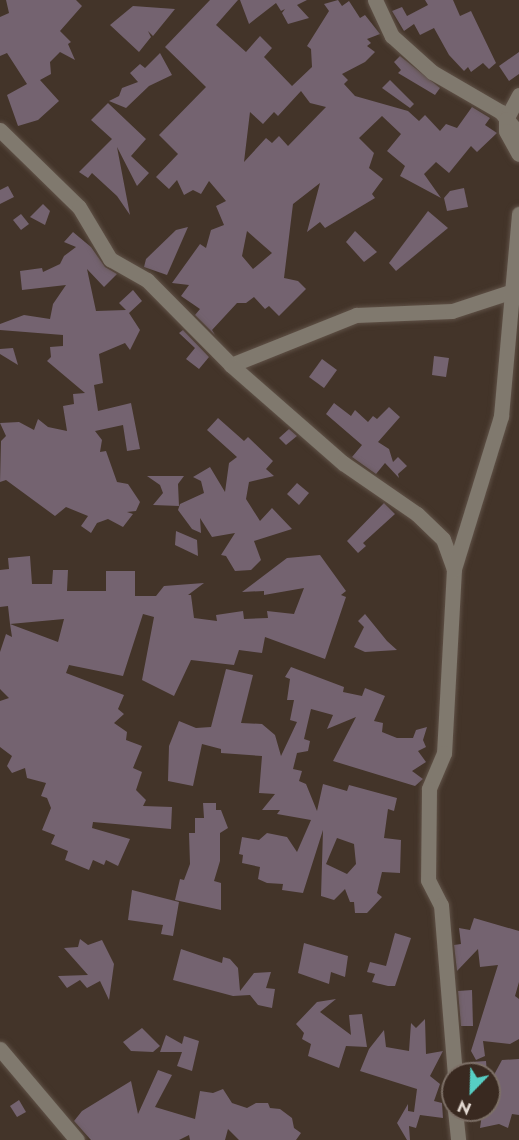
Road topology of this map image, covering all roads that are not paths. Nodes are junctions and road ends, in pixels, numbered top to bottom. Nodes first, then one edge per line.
1 (375, 0) edge
2 (519, 95) edge
3 (506, 119) junction
4 (0, 130) edge
5 (519, 134) edge
6 (519, 154) edge
7 (519, 214) edge
8 (514, 290) edge
9 (231, 365) junction
10 (454, 569) junction
11 (0, 1049) edge
12 (454, 1062) edge
13 (457, 1122) edge
14 (77, 1140) edge
15 (459, 1140) edge

1 - 3 street
2 - 3 street
3 - 5 street
3 - 6 street
4 - 9 street
7 - 8 street
8 - 9 street
8 - 10 street
9 - 10 street
10 - 12 street
11 - 14 street
13 - 15 street

